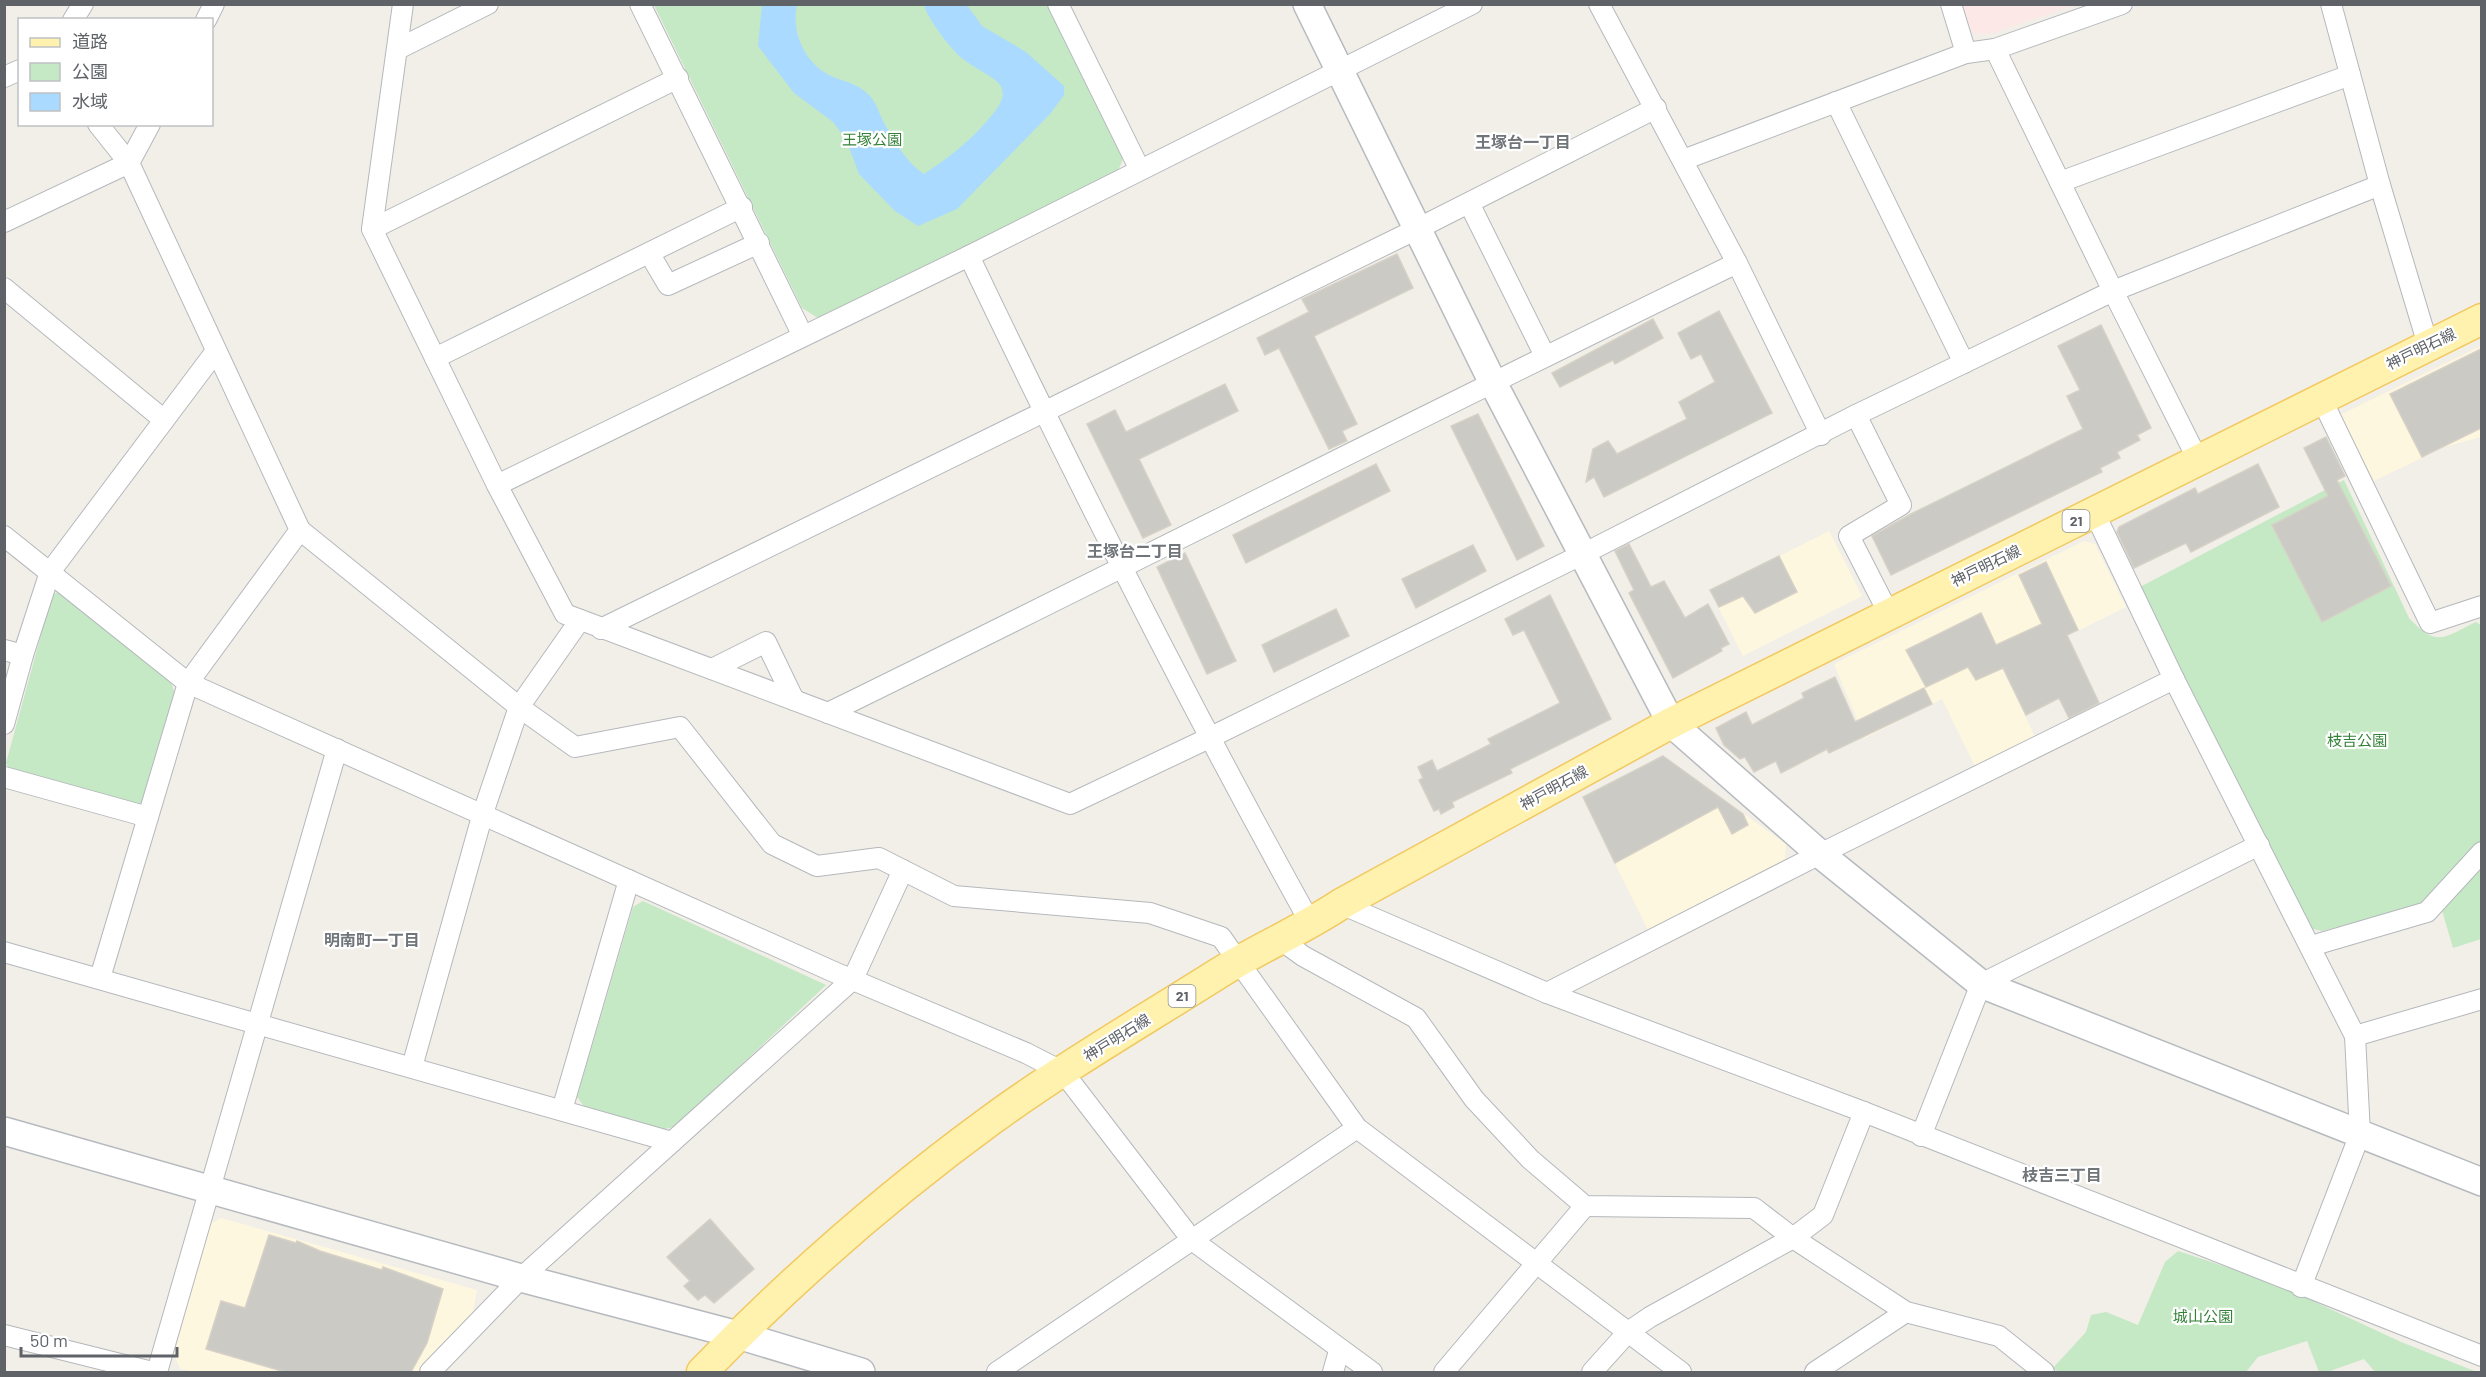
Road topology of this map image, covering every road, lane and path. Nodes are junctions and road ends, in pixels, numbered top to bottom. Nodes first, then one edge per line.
1 (83, 4) edge
2 (214, 4) edge
3 (403, 4) edge
4 (488, 4) edge
5 (640, 4) edge
6 (1058, 4) edge
7 (1307, 4) edge
8 (1473, 4) edge
9 (1599, 4) edge
10 (1951, 4) edge
11 (2122, 4) edge
12 (2331, 4) edge
13 (74, 18) edge
14 (207, 18) edge
15 (398, 49) junction
16 (1995, 49) junction
17 (1966, 53) junction
18 (1340, 70) junction
19 (18, 71) edge
20 (2350, 75) junction
21 (4, 77) edge
22 (678, 78) junction
23 (1836, 102) junction
24 (1656, 108) junction
25 (100, 126) edge
26 (149, 126) edge
27 (1683, 160) junction
28 (129, 164) junction
29 (1140, 170) junction
30 (2060, 182) junction
31 (2380, 185) junction
32 (1469, 203) junction
33 (742, 207) junction
34 (4, 222) edge
35 (372, 229) junction
36 (1417, 229) junction
37 (759, 243) junction
38 (649, 253) junction
39 (969, 256) junction
40 (1737, 263) junction
41 (4, 288) edge
42 (2113, 291) junction
43 (2481, 320) edge
44 (803, 336) junction
45 (2428, 345) junction
46 (216, 351) junction
47 (1545, 356) junction
48 (435, 358) junction
49 (1964, 363) junction
50 (1491, 381) junction
51 (2321, 398) junction
52 (1044, 412) junction
53 (1856, 415) junction
54 (164, 420) junction
55 (1821, 435) junction
56 (2198, 460) junction
57 (497, 485) junction
58 (2094, 512) junction
59 (300, 530) junction
60 (4, 536) edge
61 (1581, 555) junction
62 (1123, 569) junction
63 (50, 572) junction
64 (2481, 606) edge
65 (1889, 614) junction
66 (580, 620) junction
67 (601, 629) junction
68 (14, 652) edge
69 (712, 669) junction
70 (2174, 679) junction
71 (188, 683) junction
72 (794, 700) junction
73 (519, 707) junction
74 (828, 713) junction
75 (1671, 723) junction
76 (4, 724) edge
77 (1209, 738) junction
78 (337, 749) junction
79 (4, 777) edge
80 (483, 813) junction
81 (148, 818) junction
82 (2259, 846) junction
83 (2481, 852) edge
84 (1820, 854) junction
85 (903, 870) junction
86 (629, 880) junction
87 (1341, 904) junction
88 (1311, 924) junction
89 (1281, 940) junction
90 (2311, 946) junction
91 (4, 952) edge
92 (1237, 962) junction
93 (100, 978) junction
94 (853, 979) junction
95 (1981, 984) junction
96 (1547, 993) junction
97 (2481, 999) edge
98 (256, 1022) junction
99 (2355, 1036) junction
100 (412, 1067) junction
101 (1063, 1072) junction
102 (562, 1110) junction
103 (1864, 1112) junction
104 (1357, 1128) junction
105 (4, 1131) edge
106 (2360, 1134) junction
107 (1921, 1136) junction
108 (672, 1142) junction
109 (2481, 1182) edge
110 (211, 1189) junction
111 (1585, 1206) junction
112 (1793, 1238) junction
113 (1192, 1240) junction
114 (1537, 1263) junction
115 (521, 1278) junction
116 (2301, 1287) junction
117 (1906, 1312) junction
118 (1628, 1332) junction
119 (4, 1335) edge
120 (738, 1335) junction
121 (1339, 1351) junction
122 (2481, 1356) edge
123 (152, 1372) edge
124 (157, 1372) edge
125 (430, 1372) edge
126 (702, 1372) edge
127 (861, 1372) edge
128 (997, 1372) edge
129 (1333, 1372) edge
130 (1372, 1372) edge
131 (1444, 1372) edge
132 (1592, 1372) edge
133 (1681, 1372) edge
134 (1815, 1372) edge
135 (2044, 1372) edge

1 - 13 street
2 - 14 street
3 - 15 street
4 - 15 street
5 - 22 street
6 - 29 street
7 - 18 street
8 - 18 street
9 - 24 street
10 - 17 street
11 - 16 street
12 - 20 street
15 - 35 street
16 - 17 street
16 - 30 street
17 - 23 street
18 - 29 street
18 - 36 street
19 - 21 street
20 - 30 street
20 - 31 street
22 - 33 street
22 - 35 street
23 - 27 street
23 - 49 street
24 - 27 street
24 - 32 street
25 - 28 street
26 - 28 street
27 - 40 street
28 - 34 street
28 - 46 street
29 - 39 street
30 - 42 street
31 - 42 street
31 - 45 street
32 - 36 street
32 - 47 street
33 - 37 street
33 - 38 street
35 - 48 street
36 - 50 street
36 - 52 street
37 - 38 street
37 - 44 street
38 - 48 street
39 - 44 street
39 - 52 street
40 - 47 street
40 - 55 street
41 - 54 street
42 - 49 street
42 - 56 street
43 - 45 main road, 神戸明石線 / 21
44 - 57 street
45 - 51 main road, 神戸明石線 / 21
46 - 54 street
46 - 59 street
47 - 50 street
48 - 57 street
49 - 53 street
50 - 61 street
50 - 62 street
51 - 56 main road, 神戸明石線 / 21
51 - 64 street
52 - 62 street
52 - 67 street
53 - 55 street
53 - 65 street
54 - 63 street
55 - 61 street
56 - 58 main road, 神戸明石線 / 21
57 - 66 street
58 - 65 main road, 神戸明石線 / 21
58 - 70 street
59 - 71 street
59 - 73 street
60 - 63 street
61 - 75 street
61 - 77 street
62 - 74 street
62 - 77 street
63 - 68 street
63 - 71 street
65 - 75 main road, 神戸明石線 / 21
66 - 67 street
66 - 73 street
67 - 69 street
68 - 76 street
69 - 72 street
69 - 72 street
70 - 82 street
70 - 84 street
71 - 78 street
71 - 81 street
72 - 74 street
73 - 80 street
73 - 85 street
74 - 77 street
75 - 84 street
75 - 87 main road, 神戸明石線 / 21
77 - 88 street
78 - 80 street
78 - 98 street
79 - 81 street
80 - 86 street
80 - 100 street
81 - 93 street
82 - 90 street
82 - 95 street
83 - 90 street
84 - 95 street
84 - 96 street
85 - 92 street
85 - 94 street
86 - 94 street
86 - 102 street
87 - 88 main road, 神戸明石線 / 21
87 - 96 street
88 - 89 main road, 神戸明石線 / 21
89 - 92 main road, 神戸明石線 / 21
89 - 111 street
90 - 99 street
91 - 93 street
92 - 101 main road, 神戸明石線 / 21
92 - 104 street
93 - 98 street
94 - 101 street
94 - 108 street
95 - 106 street
95 - 107 street
96 - 103 street
97 - 99 street
98 - 100 street
98 - 110 street
99 - 106 street
100 - 102 street
101 - 113 street
101 - 120 main road, 神戸明石線 / 21
102 - 108 street
103 - 107 street
103 - 112 street
104 - 113 street
104 - 114 street
105 - 110 street
106 - 109 street
106 - 116 street
107 - 116 street
108 - 115 street
110 - 115 street
110 - 124 street
111 - 112 street
111 - 114 street
112 - 117 street
112 - 118 street
113 - 121 street
113 - 128 street
114 - 118 street
114 - 131 street
115 - 120 street
115 - 125 street
116 - 122 street
117 - 134 street
117 - 135 street
118 - 132 street
118 - 133 street
119 - 123 street
120 - 126 main road, 神戸明石線 / 21
120 - 127 street
121 - 129 street
121 - 130 street

